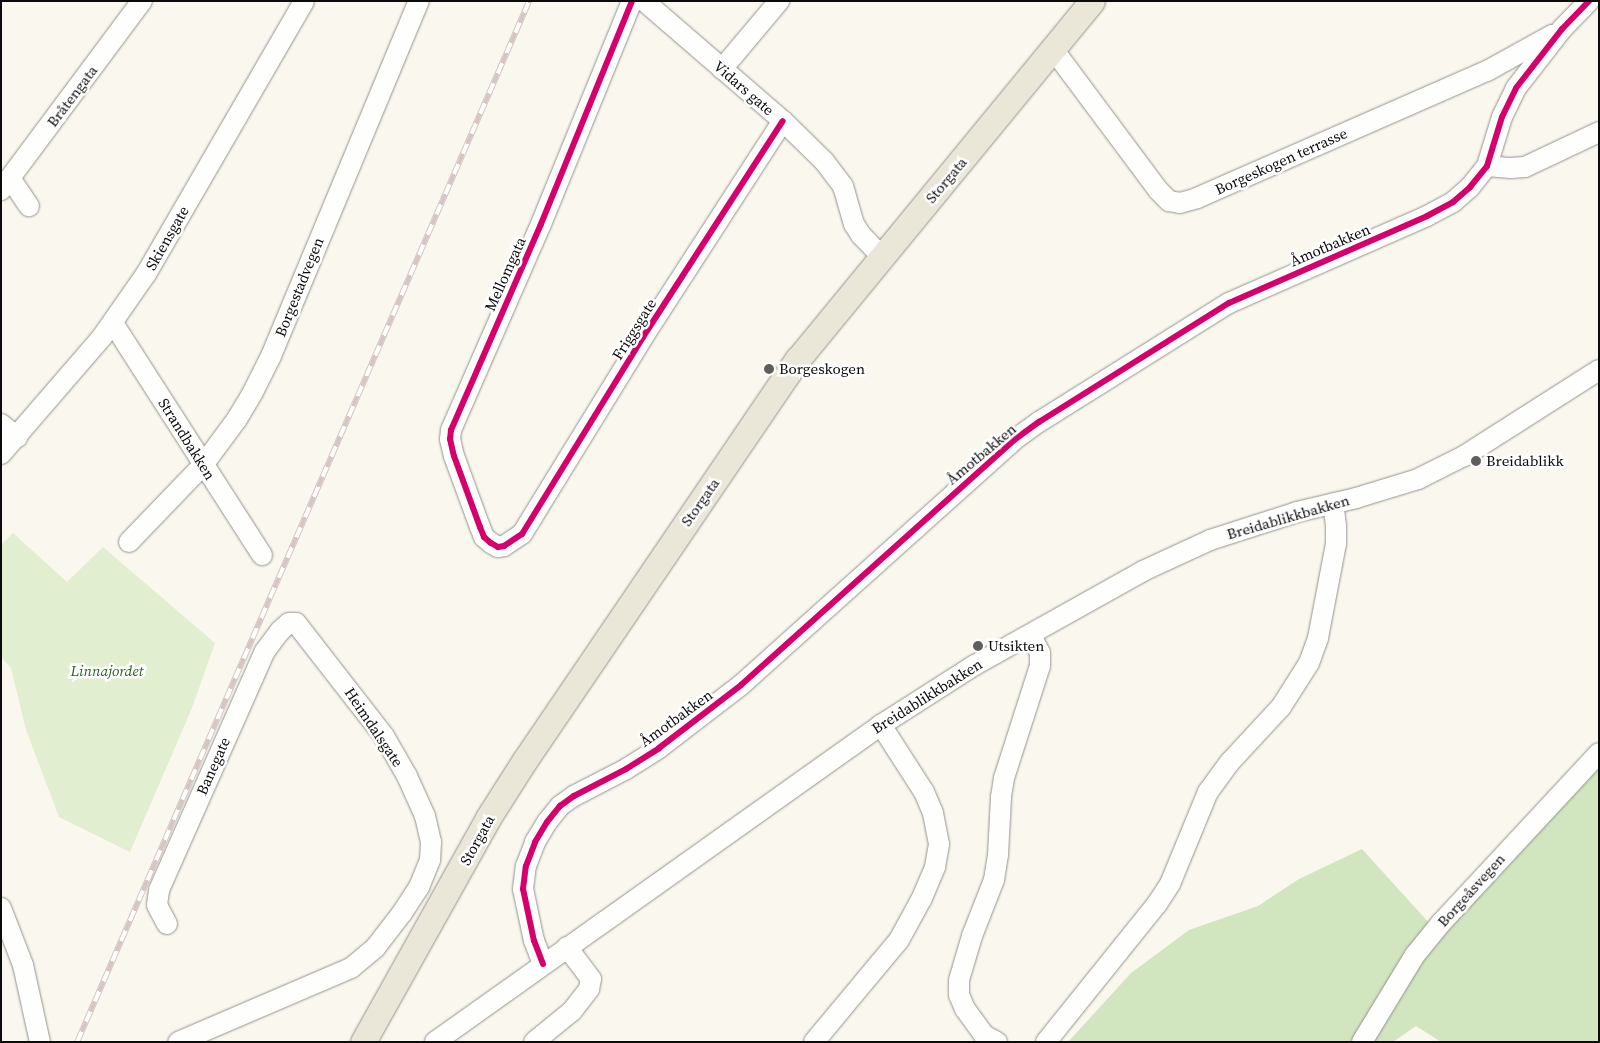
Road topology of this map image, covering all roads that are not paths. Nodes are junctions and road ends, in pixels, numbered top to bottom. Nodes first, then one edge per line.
1 (142, 1) edge
2 (304, 1) edge
3 (419, 1) edge
4 (632, 1) edge
5 (644, 1) edge
6 (779, 1) edge
7 (1092, 1) edge
8 (1589, 1) edge
9 (1562, 29) junction
10 (1053, 50) junction
11 (722, 69) junction
12 (783, 121) junction
13 (1599, 132) edge
14 (1487, 166) junction
15 (6, 184) edge
16 (28, 206) dead end
17 (882, 257) junction
18 (113, 323) junction
19 (1599, 370) edge
20 (9, 431) edge
21 (1, 454) edge
22 (203, 465) junction
23 (1333, 503) junction
24 (130, 542) dead end
25 (504, 546) joint
26 (262, 555) dead end
27 (296, 623) joint
28 (1031, 635) junction
29 (881, 725) junction
30 (1599, 753) edge
31 (1, 908) edge
32 (167, 924) dead end
33 (567, 947) junction
34 (543, 964) junction
35 (444, 1039) edge
36 (40, 1042) edge
37 (178, 1042) edge
38 (363, 1042) edge
39 (534, 1042) edge
40 (814, 1042) edge
41 (997, 1042) edge
42 (1046, 1042) edge
43 (1362, 1042) edge

1 - 15 street, Bråtengata
2 - 18 street, Skiensgate
3 - 22 street, Borgestadvegen
4 - 25 street, Mellomgata
5 - 11 street, Vidars gate
6 - 11 street
7 - 10 main road, Storgata
8 - 9 street, Åmotbakken
9 - 10 street, Borgeskogen terrasse
9 - 14 street, Åmotbakken
10 - 17 main road, Storgata
11 - 12 street, Vidars gate
12 - 17 street, Vidars gate
12 - 25 street, Friggsgate
13 - 14 street
14 - 34 street, Åmotbakken
15 - 16 street
17 - 38 main road, Storgata
18 - 20 street, Skiensgate
18 - 22 street, Strandbakken
19 - 23 street, Breidablikkbakken
20 - 21 street, Skiensgate
22 - 24 street, Borgestadvegen
22 - 26 street, Strandbakken
23 - 28 street, Breidablikkbakken
23 - 42 street
27 - 32 street, Banegate
27 - 37 street, Heimdalsgate
28 - 29 street, Breidablikkbakken
28 - 41 street
29 - 33 street, Breidablikkbakken
29 - 40 street
30 - 43 street, Borgeåsvegen
31 - 36 street
33 - 34 street, Breidablikkbakken
33 - 39 street
34 - 35 street, Breidablikkbakken

